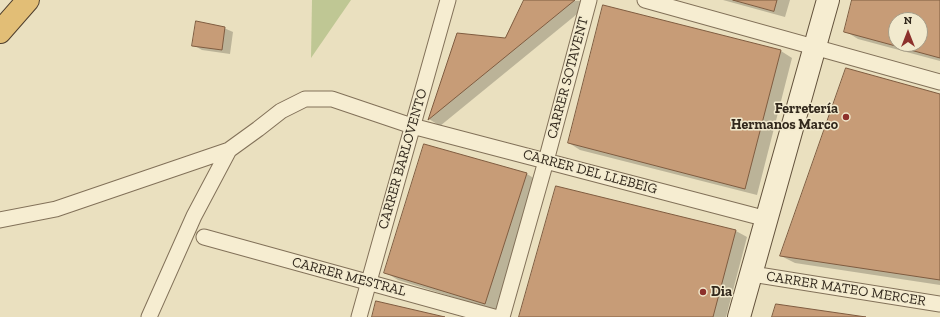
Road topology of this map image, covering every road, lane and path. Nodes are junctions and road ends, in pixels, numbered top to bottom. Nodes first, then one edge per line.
1 (28, 0) edge
2 (448, 0) edge
3 (589, 0) edge
4 (646, 0) edge
5 (828, 0) edge
6 (0, 32) edge
7 (815, 47) junction
8 (940, 82) edge
9 (412, 126) junction
10 (229, 150) junction
11 (546, 161) junction
12 (767, 219) junction
13 (0, 220) edge
14 (204, 237) dead end
15 (752, 274) junction
16 (368, 283) junction
17 (940, 304) edge
18 (149, 317) edge
19 (359, 317) edge
20 (494, 317) edge
21 (502, 317) edge
22 (739, 317) edge

1 - 6 highway
2 - 9 street, CARRER BARLOVENTO
3 - 11 street, CARRER SOTAVENT
4 - 7 street
5 - 7 main road
7 - 8 street
7 - 12 main road
9 - 10 street, CARRER DEL LLEBEIG
9 - 11 street, CARRER DEL LLEBEIG
9 - 16 street, CARRER BARLOVENTO
10 - 13 street
10 - 18 street
11 - 12 street, CARRER DEL LLEBEIG
11 - 21 street, CARRER SOTAVENT
12 - 15 main road
14 - 16 street, CARRER MESTRAL
15 - 17 street, CARRER MATEO MERCER
15 - 22 main road
16 - 19 street, CARRER BARLOVENTO
16 - 20 street, CARRER MESTRAL

